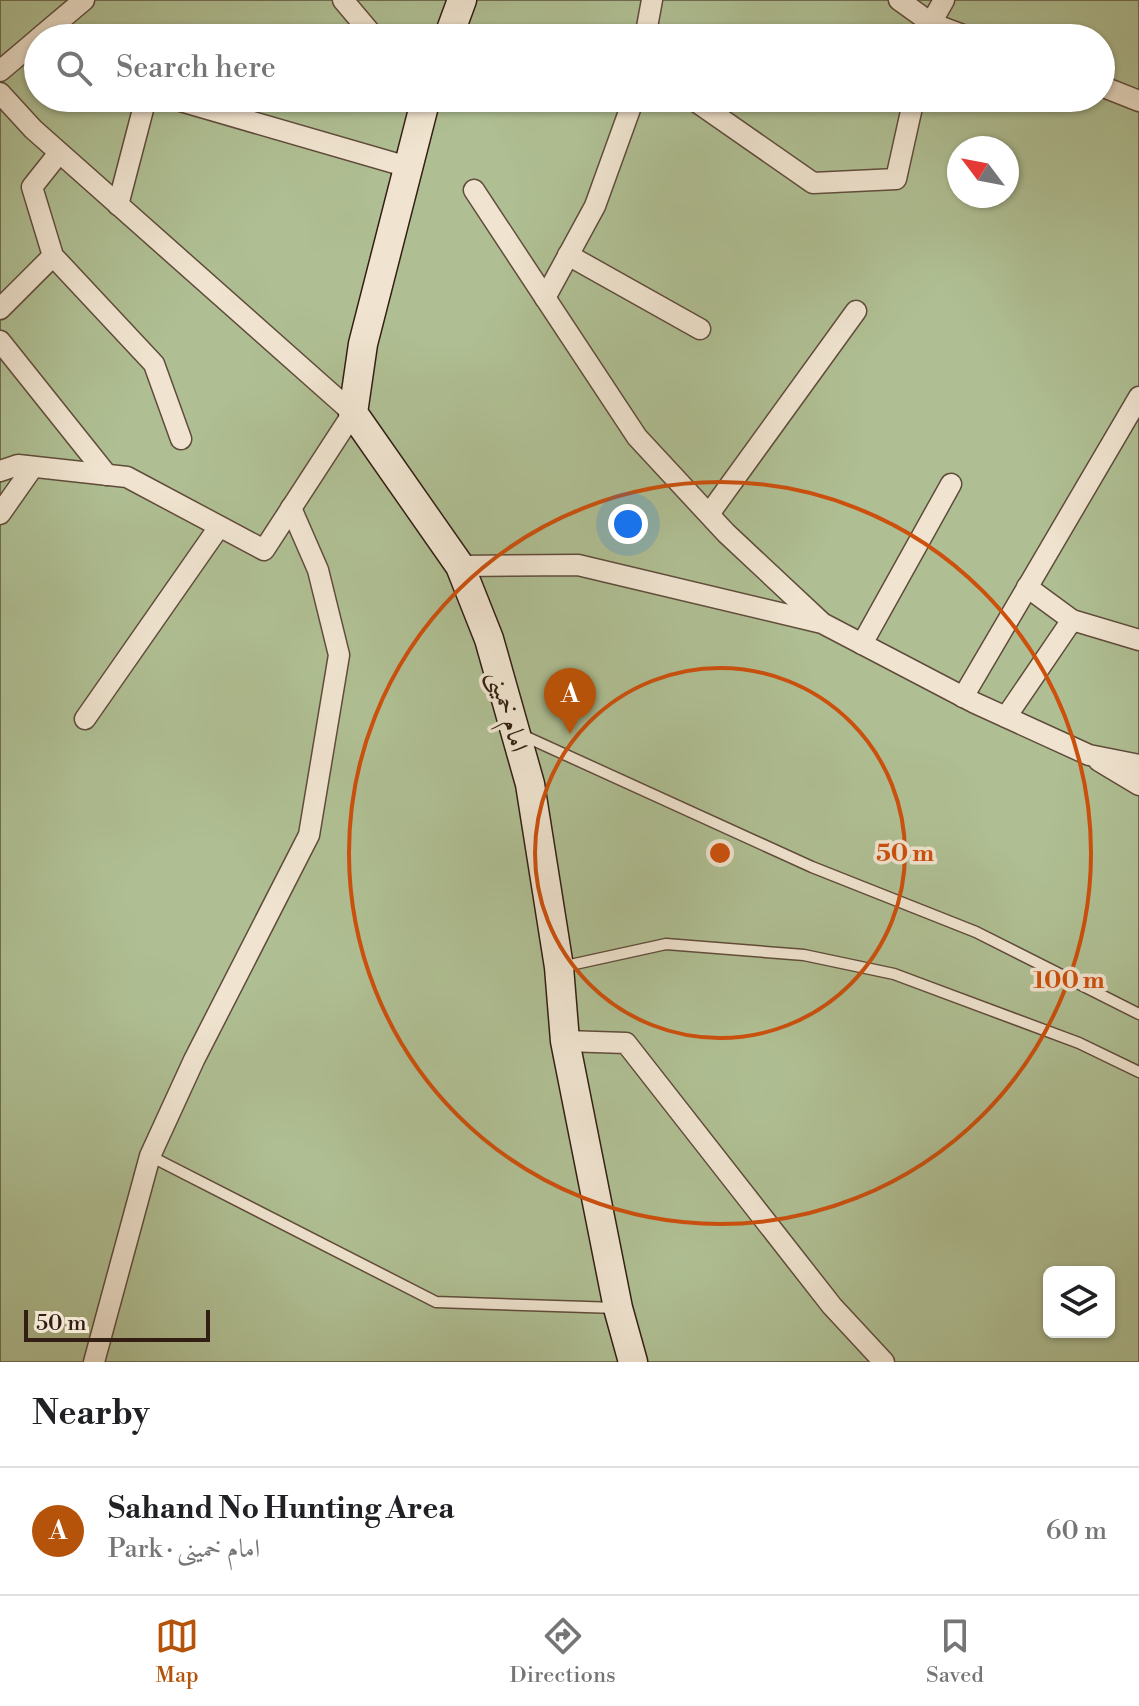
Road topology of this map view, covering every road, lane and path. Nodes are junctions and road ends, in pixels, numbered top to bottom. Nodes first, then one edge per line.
1 (84, 0) edge
2 (343, 0) edge
3 (462, 0) edge
4 (652, 0) edge
5 (899, 0) edge
6 (944, 0) edge
7 (56, 24) edge
8 (363, 24) edge
9 (453, 24) edge
10 (648, 24) edge
11 (923, 24) edge
12 (932, 24) edge
13 (24, 51) edge
14 (0, 71) edge
15 (1115, 92) edge
16 (0, 93) edge
17 (1139, 101) edge
18 (142, 112) edge
19 (218, 112) edge
20 (422, 112) edge
21 (629, 112) edge
22 (711, 112) edge
23 (911, 112) edge
24 (59, 153) junction
25 (408, 167) junction
26 (474, 190) dead end
27 (118, 205) junction
28 (568, 255) junction
29 (53, 256) junction
30 (545, 298) junction
31 (0, 309) edge
32 (856, 311) dead end
33 (700, 329) dead end
34 (0, 341) edge
35 (1139, 398) edge
36 (353, 413) junction
37 (181, 439) dead end
38 (33, 467) junction
39 (0, 471) edge
40 (107, 475) junction
41 (951, 484) dead end
42 (291, 508) junction
43 (0, 514) edge
44 (709, 514) junction
45 (219, 527) junction
46 (460, 566) junction
47 (1027, 587) junction
48 (1072, 620) junction
49 (822, 623) junction
50 (1139, 640) edge
51 (862, 644) junction
52 (963, 697) junction
53 (1006, 717) junction
54 (85, 719) dead end
55 (516, 732) junction
56 (1089, 755) junction
57 (1139, 765) edge
58 (1139, 785) edge
59 (559, 967) junction
60 (1139, 1014) edge
61 (565, 1041) junction
62 (1139, 1072) edge
63 (150, 1156) junction
64 (618, 1308) junction
65 (94, 1362) edge
66 (633, 1362) edge
67 (884, 1362) edge

1 - 7 street
2 - 8 street
3 - 9 street
4 - 10 street
5 - 11 street
6 - 12 street
13 - 14 street
15 - 17 street
16 - 24 street
18 - 27 street
19 - 25 street
20 - 25 street
21 - 28 street
22 - 23 street
24 - 27 street
24 - 29 street
25 - 36 street
26 - 30 street
27 - 36 street
28 - 30 street
28 - 33 street
29 - 31 street
29 - 37 street
30 - 44 street
32 - 44 street
34 - 40 street
35 - 47 street
36 - 42 street
36 - 46 street, امام خمینی
38 - 39 street
38 - 40 street
38 - 43 street
40 - 45 street
41 - 51 street
42 - 45 street
42 - 63 street
44 - 49 street
45 - 54 street
46 - 49 street
46 - 55 street, امام خمینی
47 - 48 street
47 - 52 street
48 - 50 street
48 - 53 street
49 - 51 street
51 - 52 street
52 - 53 street
53 - 56 street
55 - 59 street, امام خمینی
55 - 60 lane
56 - 57 street
56 - 58 street
59 - 61 street, امام خمینی
59 - 62 lane
61 - 64 street, امام خمینی
61 - 67 street
63 - 64 lane
63 - 65 street
64 - 66 street, امام خمینی

